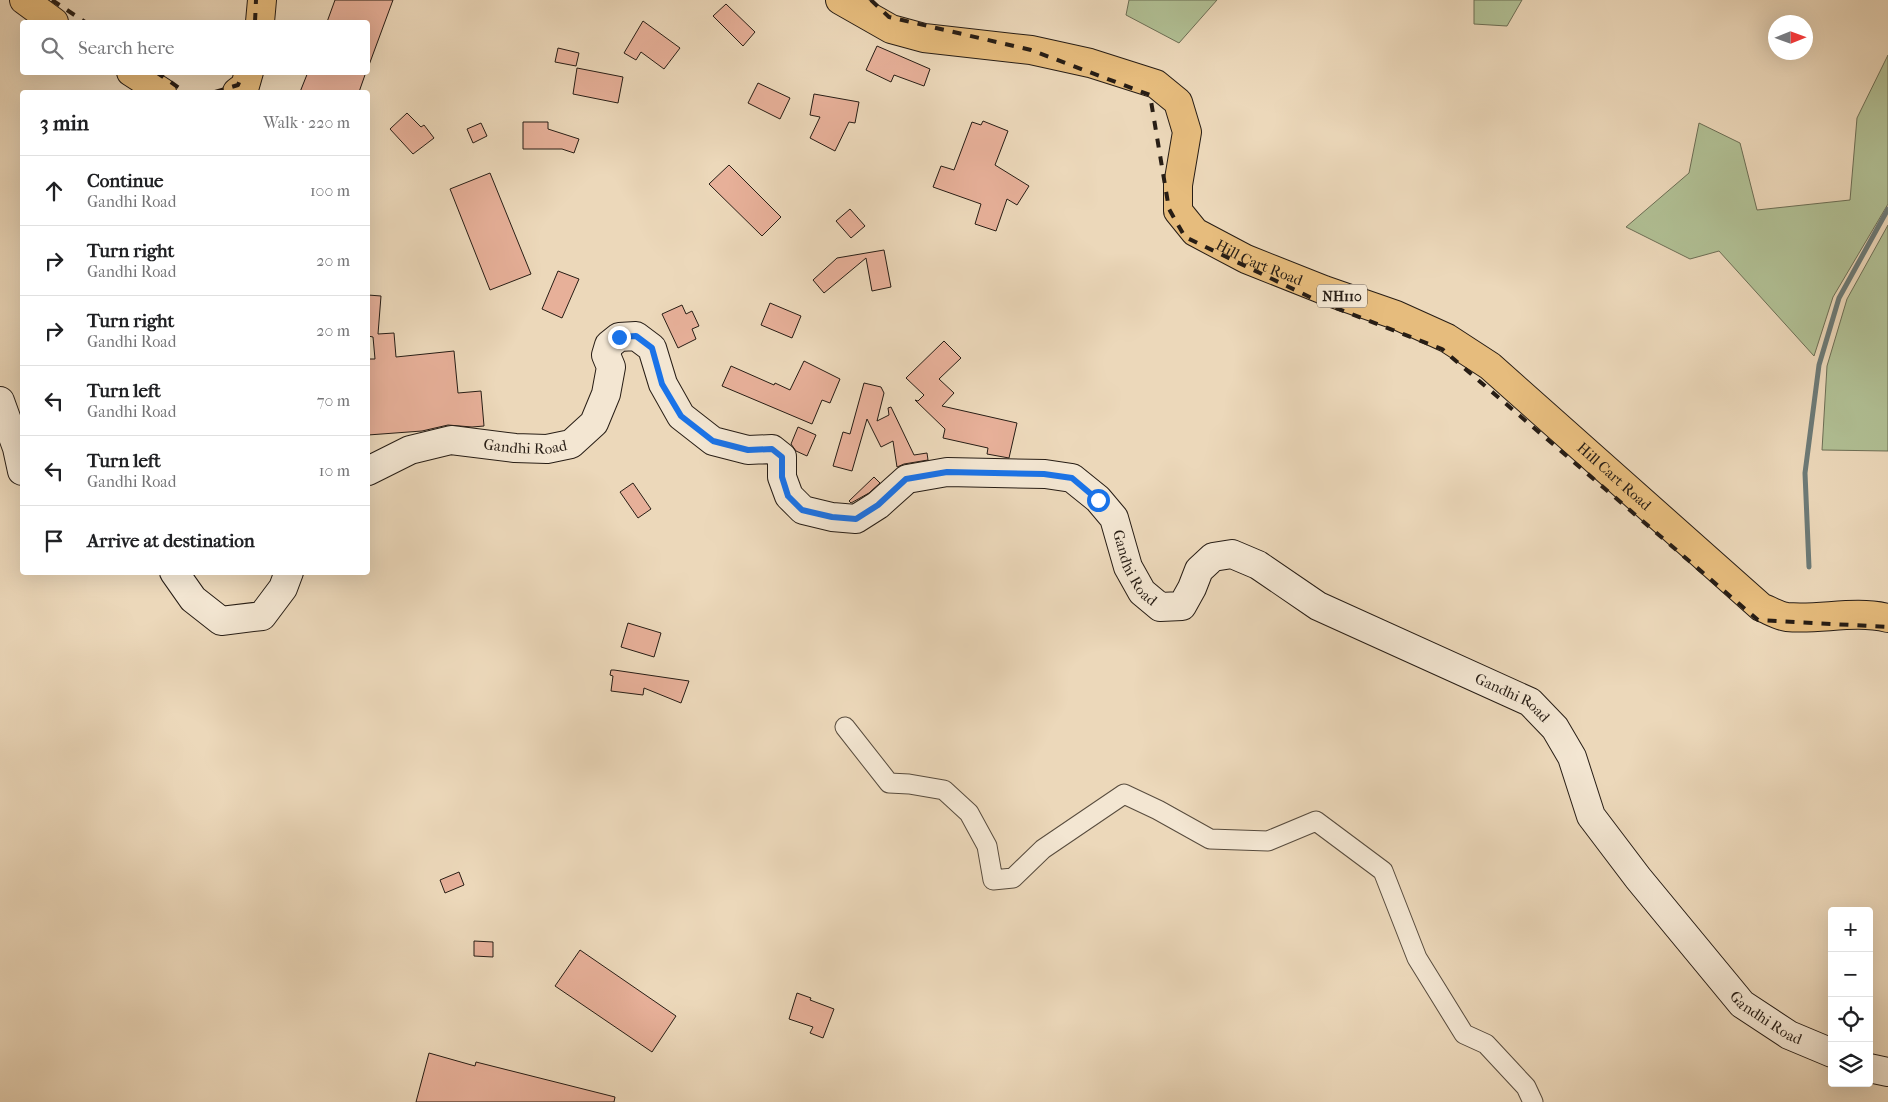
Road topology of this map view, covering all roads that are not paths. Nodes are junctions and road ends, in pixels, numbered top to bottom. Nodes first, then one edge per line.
1 (24, 0) edge
2 (262, 0) edge
3 (841, 1) edge
4 (51, 20) edge
5 (260, 20) edge
6 (136, 75) edge
7 (249, 75) edge
8 (159, 90) edge
9 (240, 90) edge
10 (0, 401) edge
11 (20, 462) edge
12 (370, 470) edge
13 (176, 575) edge
14 (288, 575) edge
15 (1888, 618) edge
16 (845, 727) dead end
17 (1828, 1051) edge
18 (1873, 1069) edge
19 (1888, 1072) edge
20 (1533, 1102) edge

1 - 4 highway
2 - 5 highway
3 - 15 highway, Hill Cart Road / NH110
6 - 8 highway
7 - 9 highway
10 - 11 main road
12 - 17 main road, Gandhi Road
13 - 14 main road
16 - 20 street
18 - 19 main road

